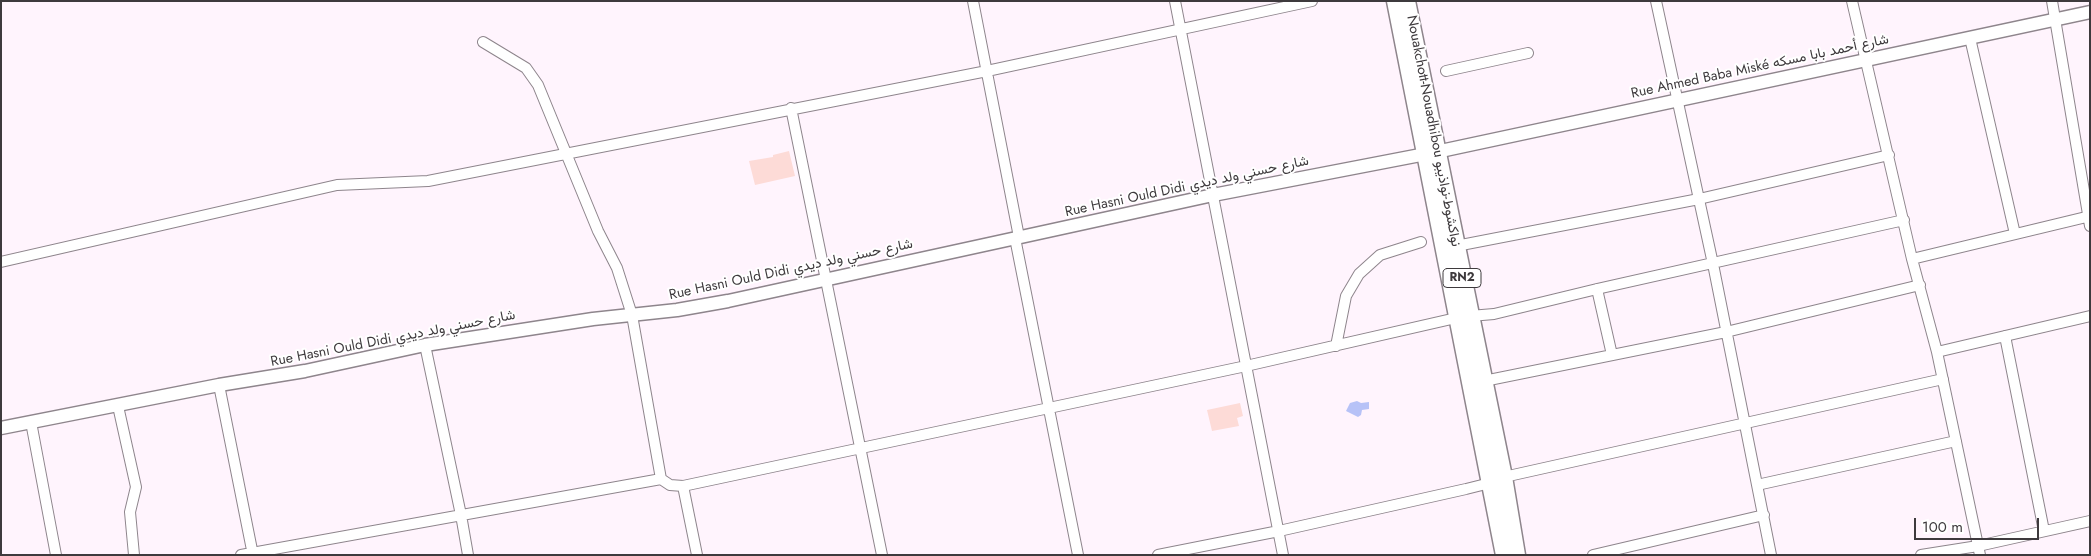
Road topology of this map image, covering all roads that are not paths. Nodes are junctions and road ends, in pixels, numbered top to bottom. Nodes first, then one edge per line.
1 (973, 1) edge
2 (1175, 1) edge
3 (1312, 1) edge
4 (1395, 1) edge
5 (1407, 1) edge
6 (1656, 1) edge
7 (1852, 1) edge
8 (2052, 1) edge
9 (2090, 12) edge
10 (2055, 20) junction
11 (1180, 28) junction
12 (1970, 38) junction
13 (483, 42) dead end
14 (1528, 54) dead end
15 (1865, 60) junction
16 (987, 71) junction
17 (1446, 71) dead end
18 (1676, 101) junction
19 (791, 108) junction
20 (1430, 153) junction
21 (567, 154) junction
22 (1888, 154) junction
23 (1213, 196) junction
24 (1699, 199) junction
25 (2089, 219) edge
26 (1904, 220) junction
27 (2015, 234) junction
28 (1017, 237) junction
29 (1421, 242) dead end
30 (1456, 246) junction
31 (1912, 259) junction
32 (1, 262) edge
33 (1713, 264) junction
34 (826, 278) junction
35 (1920, 285) junction
36 (1597, 289) junction
37 (632, 315) junction
38 (2090, 316) edge
39 (1463, 317) junction
40 (1726, 332) junction
41 (2005, 336) junction
42 (424, 345) junction
43 (1336, 346) junction
44 (1937, 352) junction
45 (1612, 355) junction
46 (1246, 366) junction
47 (1943, 379) junction
48 (1484, 381) junction
49 (219, 385) junction
50 (118, 406) junction
51 (1050, 407) junction
52 (31, 422) junction
53 (1745, 422) junction
54 (1, 428) edge
55 (1956, 441) junction
56 (861, 448) junction
57 (661, 479) junction
58 (1497, 480) junction
59 (1757, 485) junction
60 (683, 486) junction
61 (1764, 514) junction
62 (462, 515) junction
63 (2090, 521) edge
64 (1279, 531) junction
65 (2044, 531) junction
66 (1979, 550) edge
67 (1188, 552) edge
68 (253, 554) edge
69 (56, 555) edge
70 (134, 555) edge
71 (242, 555) edge
72 (468, 555) edge
73 (697, 555) edge
74 (882, 555) edge
75 (1078, 555) edge
76 (1158, 555) edge
77 (1283, 555) edge
78 (1504, 555) edge
79 (1517, 555) edge
80 (1593, 555) edge
81 (1771, 555) edge
82 (1921, 555) edge

1 - 16 street
2 - 11 street
3 - 11 street
4 - 20 highway, Nouakchott-Nouadhibou نواكشوط-نواذيبو / RN2
5 - 20 highway, Nouakchott-Nouadhibou نواكشوط-نواذيبو / RN2
6 - 18 street
7 - 15 street
8 - 10 street
9 - 10 street, Rue Ahmed Baba Miské شارع أحمد بابا مسكه
10 - 12 street, Rue Ahmed Baba Miské شارع أحمد بابا مسكه
10 - 25 street
11 - 16 street
11 - 23 street
12 - 15 street, Rue Ahmed Baba Miské شارع أحمد بابا مسكه
12 - 27 street
13 - 21 street
14 - 17 street
15 - 18 street, Rue Ahmed Baba Miské شارع أحمد بابا مسكه
15 - 22 street
16 - 19 street
16 - 28 street
18 - 20 street, Rue Ahmed Baba Miské شارع أحمد بابا مسكه
18 - 24 street
19 - 21 street
19 - 34 street
20 - 23 street, Rue Hasni Ould Didi شارع حسني ولد ديدي
20 - 30 highway, Nouakchott-Nouadhibou نواكشوط-نواذيبو / RN2
20 - 39 highway, Nouakchott-Nouadhibou نواكشوط-نواذيبو / RN2
21 - 32 street
21 - 37 street
22 - 24 street
22 - 26 street
23 - 28 street, Rue Hasni Ould Didi شارع حسني ولد ديدي
23 - 46 street
24 - 30 street
24 - 33 street
25 - 27 street
26 - 31 street
26 - 33 street
27 - 31 street
28 - 34 street, Rue Hasni Ould Didi شارع حسني ولد ديدي
28 - 51 street
29 - 43 street
30 - 39 highway, Nouakchott-Nouadhibou نواكشوط-نواذيبو / RN2
31 - 35 street
33 - 36 street
33 - 40 street
34 - 37 street, Rue Hasni Ould Didi شارع حسني ولد ديدي
34 - 56 street
35 - 40 street
35 - 44 street
36 - 39 street
36 - 45 street
37 - 42 street, Rue Hasni Ould Didi شارع حسني ولد ديدي
37 - 57 street
38 - 41 street
39 - 43 street
39 - 48 highway, Nouakchott-Nouadhibou نواكشوط-نواذيبو / RN2
39 - 58 highway, Nouakchott-Nouadhibou نواكشوط-نواذيبو / RN2
40 - 45 street
40 - 53 street
41 - 44 street
41 - 65 street
42 - 49 street, Rue Hasni Ould Didi شارع حسني ولد ديدي
42 - 62 street
43 - 46 street
44 - 47 street
45 - 48 street
46 - 51 street
46 - 64 street
47 - 53 street
47 - 55 street
48 - 58 highway, Nouakchott-Nouadhibou نواكشوط-نواذيبو / RN2
49 - 50 street, Rue Hasni Ould Didi شارع حسني ولد ديدي
49 - 68 street
50 - 52 street, Rue Hasni Ould Didi شارع حسني ولد ديدي
50 - 70 street
51 - 56 street
51 - 75 street
52 - 54 street, Rue Hasni Ould Didi شارع حسني ولد ديدي
52 - 69 street
53 - 58 street
53 - 59 street
55 - 59 street
55 - 66 street
56 - 60 street
56 - 74 street
57 - 60 street
57 - 62 street
58 - 64 street
58 - 78 highway, Nouakchott-Nouadhibou نواكشوط-نواذيبو / RN2
58 - 79 highway, Nouakchott-Nouadhibou نواكشوط-نواذيبو / RN2
59 - 61 street
60 - 73 street
61 - 80 street
61 - 81 street
62 - 68 street
62 - 72 street
63 - 65 street
64 - 67 street
64 - 77 street
65 - 66 street
66 - 82 street
67 - 76 street
68 - 71 street

